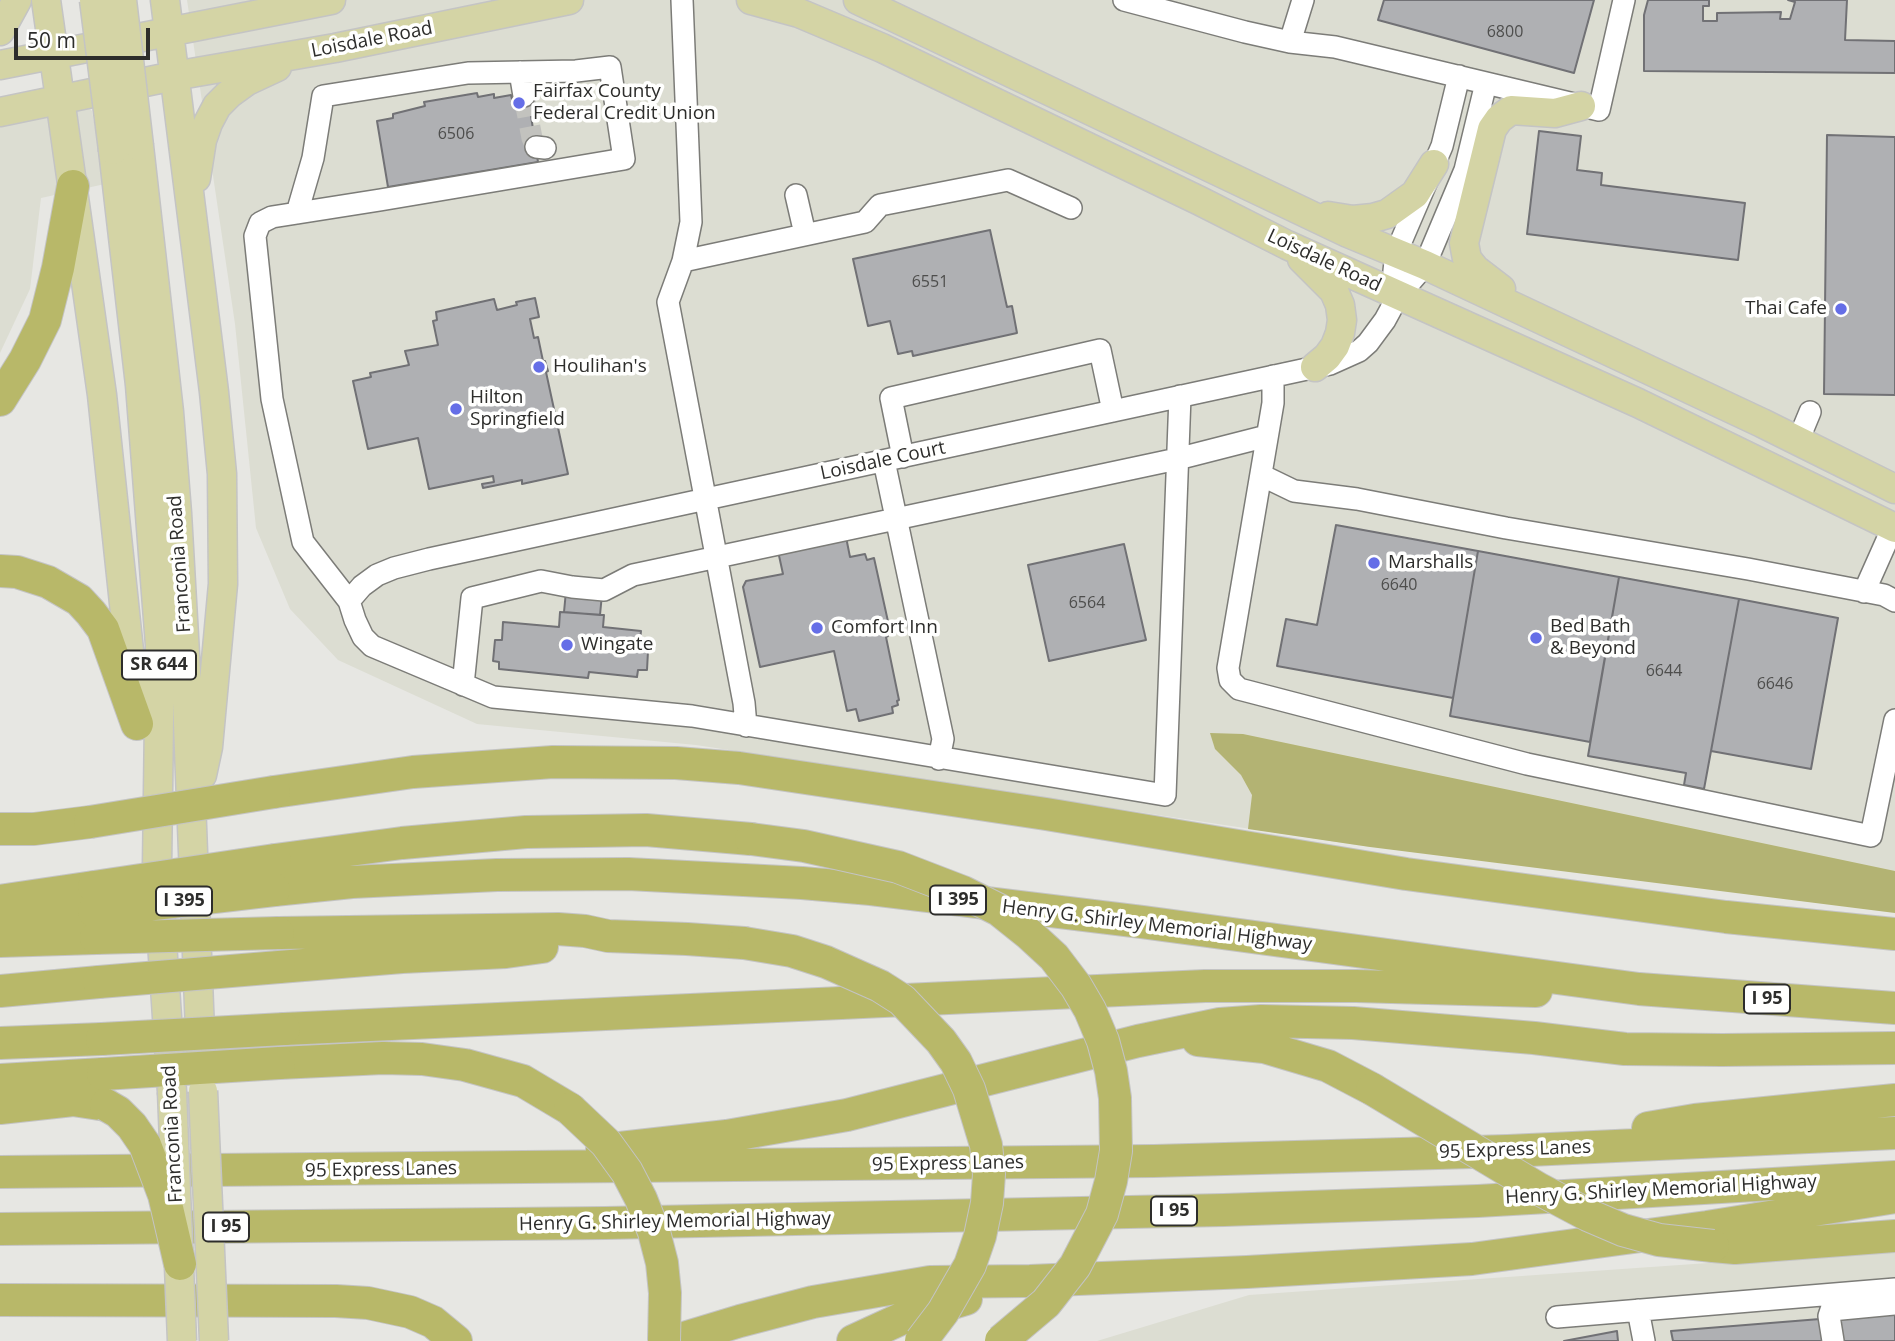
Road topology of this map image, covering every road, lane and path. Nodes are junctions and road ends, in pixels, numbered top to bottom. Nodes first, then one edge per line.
1 (17, 0) edge
2 (46, 0) edge
3 (94, 0) edge
4 (122, 0) edge
5 (165, 0) edge
6 (331, 0) edge
7 (569, 0) edge
8 (682, 0) edge
9 (751, 0) edge
10 (858, 0) edge
11 (1124, 0) edge
12 (1303, 0) edge
13 (1624, 0) edge
14 (0, 31) edge
15 (169, 33) junction
16 (1290, 42) junction
17 (335, 48) junction
18 (55, 55) junction
19 (0, 65) edge
20 (520, 72) junction
21 (174, 76) junction
22 (1459, 76) junction
23 (1486, 83) junction
24 (524, 96) tunnel mouth
25 (62, 99) junction
26 (1581, 106) junction
27 (0, 112) edge
28 (126, 148) junction
29 (1434, 164) junction
30 (73, 186) junction
31 (796, 195) dead end
32 (1071, 208) dead end
33 (191, 209) junction
34 (1305, 212) junction
35 (297, 213) junction
36 (805, 234) junction
37 (1287, 245) junction
38 (1396, 253) junction
39 (682, 261) junction
40 (1426, 265) junction
41 (1398, 296) junction
42 (1562, 329) junction
43 (1315, 367) junction
44 (1273, 376) junction
45 (1180, 396) junction
46 (0, 400) edge
47 (1113, 411) junction
48 (1810, 412) dead end
49 (1267, 436) junction
50 (1798, 441) junction
51 (893, 459) junction
52 (1177, 459) junction
53 (1261, 475) junction
54 (1895, 489) edge
55 (706, 500) junction
56 (896, 519) junction
57 (1894, 528) edge
58 (717, 558) junction
59 (0, 571) edge
60 (1864, 592) junction
61 (349, 601) junction
62 (1895, 601) edge
63 (463, 685) junction
64 (1895, 720) edge
65 (137, 724) junction
66 (746, 726) junction
67 (939, 759) junction
68 (191, 825) junction
69 (0, 829) edge
70 (157, 867) junction
71 (274, 875) junction
72 (0, 901) edge
73 (94, 912) junction
74 (0, 922) edge
75 (1895, 934) edge
76 (608, 936) junction
77 (0, 941) edge
78 (1639, 989) junction
79 (0, 990) edge
80 (1895, 1007) edge
81 (1138, 1041) junction
82 (0, 1043) edge
83 (1895, 1048) edge
84 (0, 1080) edge
85 (1895, 1100) edge
86 (0, 1108) edge
87 (1895, 1133) edge
88 (1508, 1151) junction
89 (416, 1169) junction
90 (0, 1172) edge
91 (1895, 1177) edge
92 (1895, 1197) edge
93 (0, 1229) edge
94 (1895, 1236) edge
95 (180, 1264) junction
96 (1030, 1281) junction
97 (1895, 1289) edge
98 (0, 1300) edge
99 (1895, 1304) edge
100 (1638, 1310) junction
101 (1557, 1317) dead end
102 (182, 1341) edge
103 (214, 1341) edge
104 (456, 1341) edge
105 (664, 1341) edge
106 (674, 1341) edge
107 (853, 1341) edge
108 (920, 1341) edge
109 (1001, 1341) edge
110 (1644, 1341) edge
111 (1833, 1341) edge

1 - 14 main road
2 - 18 main road
3 - 28 main road, Franconia Road / SR 644, bridge
4 - 28 main road, Franconia Road / SR 644, bridge
5 - 15 main road
6 - 15 main road
7 - 17 main road, Loisdale Road
8 - 39 street
9 - 37 main road, Loisdale Road
10 - 34 main road, Loisdale Road
11 - 16 street
12 - 16 street
13 - 26 street
15 - 18 main road
15 - 21 main road
16 - 22 street
17 - 21 main road, Loisdale Road
17 - 33 main road
18 - 19 main road
18 - 25 main road
20 - 24 street
20 - 35 street
20 - 35 street
21 - 25 main road, Loisdale Road
21 - 33 main road
22 - 23 street
22 - 29 street
23 - 26 street
23 - 40 street, Loisdale Court
25 - 27 main road, Loisdale Road
25 - 30 main road
26 - 42 main road
28 - 68 main road, Franconia Road / SR 644
28 - 70 main road, Franconia Road / SR 644
29 - 34 main road
29 - 38 street
30 - 46 highway
30 - 65 main road
31 - 36 street
32 - 36 street
33 - 68 main road
34 - 38 main road, Loisdale Road
35 - 61 street
36 - 39 street
37 - 41 main road, Loisdale Road
37 - 43 main road
38 - 40 main road, Loisdale Road
38 - 41 street
39 - 55 street
40 - 41 street, Loisdale Court
40 - 42 main road, Loisdale Road
41 - 43 street, Loisdale Court
41 - 57 main road, Loisdale Road
42 - 50 main road, Loisdale Road
43 - 44 street, Loisdale Court
44 - 45 street, Loisdale Court
44 - 49 street
45 - 47 street, Loisdale Court
45 - 52 street
47 - 51 street, Loisdale Court
47 - 51 street
48 - 50 street
49 - 52 street
49 - 53 street
50 - 54 main road, Loisdale Road
51 - 55 street, Loisdale Court
51 - 56 street
52 - 56 street
52 - 67 street
53 - 60 street
53 - 64 street
55 - 58 street
55 - 61 street, Loisdale Court
56 - 58 street
56 - 67 street
57 - 60 street
58 - 63 street
58 - 66 street
59 - 65 highway
60 - 62 street
61 - 63 street
63 - 66 street
65 - 70 main road
66 - 67 street
68 - 103 main road, Franconia Road / SR 644, bridge
69 - 75 highway, bridge
70 - 95 main road, Franconia Road / SR 644, bridge
71 - 73 highway, Henry G. Shirley Memorial Highway / I 395, bridge
71 - 78 highway, Henry G. Shirley Memorial Highway / I 395
71 - 109 highway, bridge
72 - 73 highway
73 - 74 highway, Henry G. Shirley Memorial Highway / I 395
73 - 76 highway, bridge
73 - 77 highway
76 - 79 highway, bridge
76 - 108 highway, bridge
78 - 80 highway, Henry G. Shirley Memorial Highway / I 95
78 - 82 highway, I 95, bridge
81 - 83 highway
81 - 89 highway
81 - 94 highway, bridge
84 - 105 highway, bridge
85 - 88 highway
86 - 95 highway, bridge
87 - 88 highway, 95 Express Lanes
88 - 89 highway, 95 Express Lanes
89 - 90 highway, 95 Express Lanes
91 - 93 highway, Henry G. Shirley Memorial Highway / I 95
92 - 96 highway
95 - 102 main road, SR 644, bridge
96 - 106 highway
96 - 107 highway
97 - 100 street
98 - 104 highway
99 - 111 street
100 - 101 street
100 - 110 street

